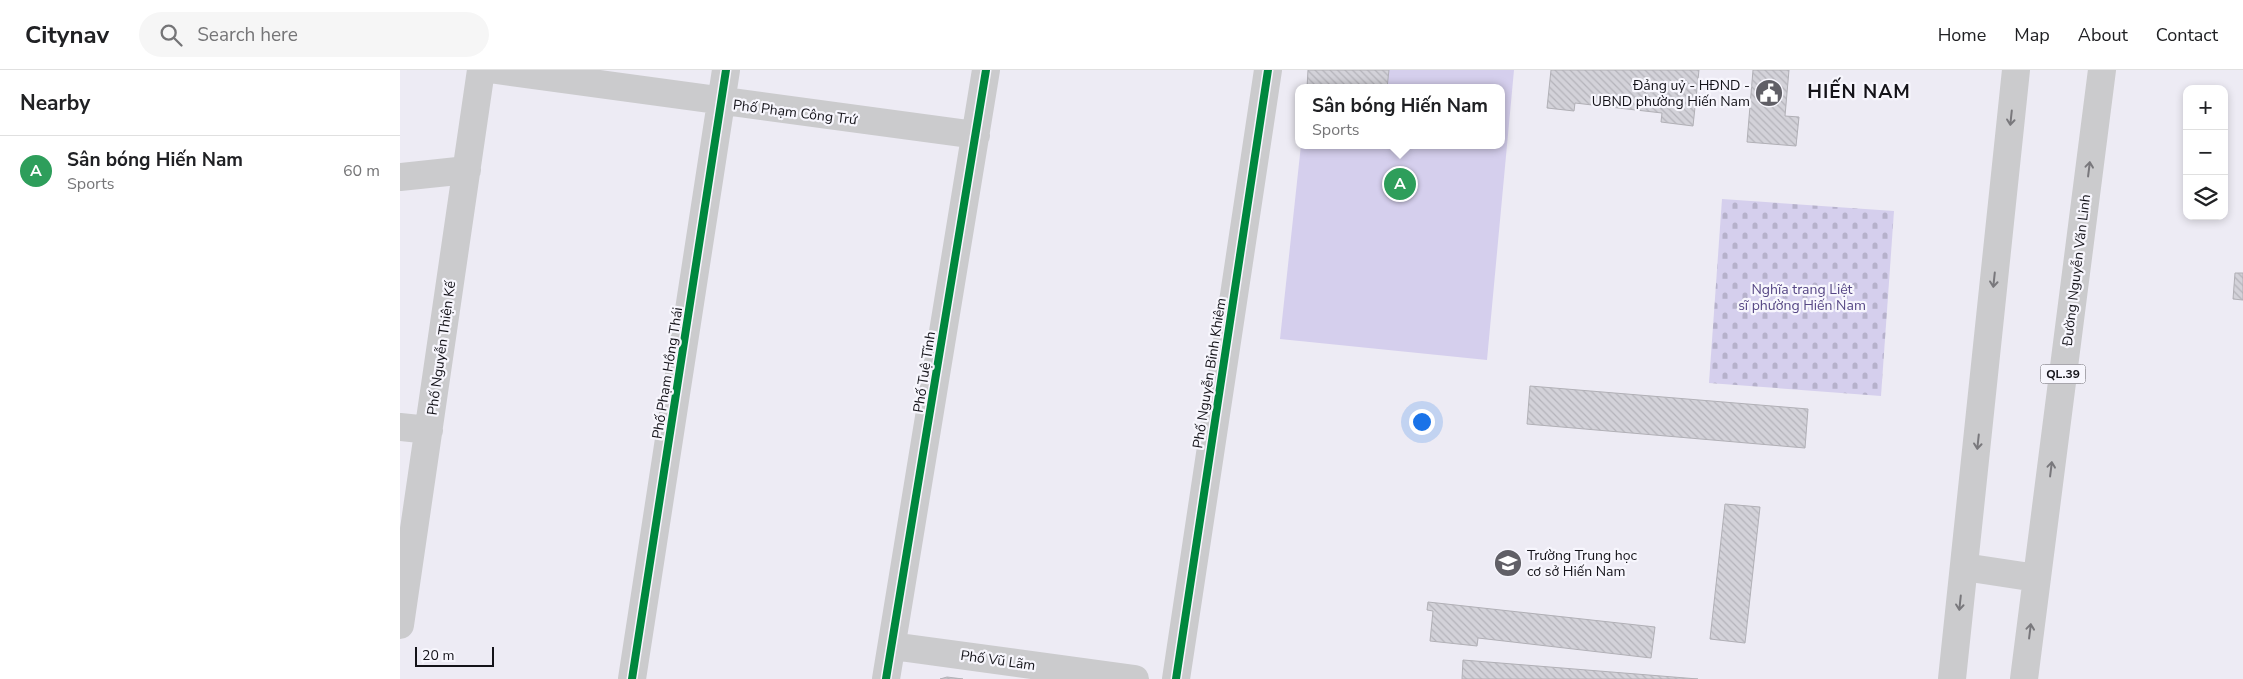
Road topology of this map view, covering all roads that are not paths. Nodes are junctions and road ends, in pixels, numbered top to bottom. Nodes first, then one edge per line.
1 (481, 70) edge
2 (496, 70) edge
3 (726, 70) edge
4 (986, 70) edge
5 (1268, 70) edge
6 (2016, 70) edge
7 (2102, 70) edge
8 (721, 102) junction
9 (976, 135) junction
10 (467, 170) junction
11 (400, 177) edge
12 (400, 427) edge
13 (429, 430) junction
14 (1964, 567) junction
15 (2037, 578) junction
16 (400, 625) edge
17 (892, 646) junction
18 (632, 679) edge
19 (886, 679) edge
20 (1135, 679) edge
21 (1176, 679) edge
22 (1952, 679) edge
23 (2024, 679) edge

1 - 10 main road, Phố Nguyễn Thiện Kế
2 - 8 main road, Phố Phạm Công Trứ
3 - 8 main road, Phố Phạm Hồng Thái
4 - 9 main road, Phố Tuệ Tĩnh
5 - 21 main road, Phố Nguyễn Bỉnh Khiêm
6 -> 14 main road
15 -> 7 main road, Đường Nguyễn Văn Linh / QL.39
8 - 9 main road, Phố Phạm Công Trứ
8 - 18 main road, Phố Phạm Hồng Thái
9 - 17 main road, Phố Tuệ Tĩnh
10 - 11 main road
10 - 13 main road, Phố Nguyễn Thiện Kế
12 - 13 main road
13 - 16 main road, Phố Nguyễn Thiện Kế
14 - 15 main road
14 -> 22 main road
23 -> 15 main road, Đường Nguyễn Văn Linh / QL.39
17 - 19 main road, Phố Tuệ Tĩnh
17 - 20 main road, Phố Vũ Lãm

